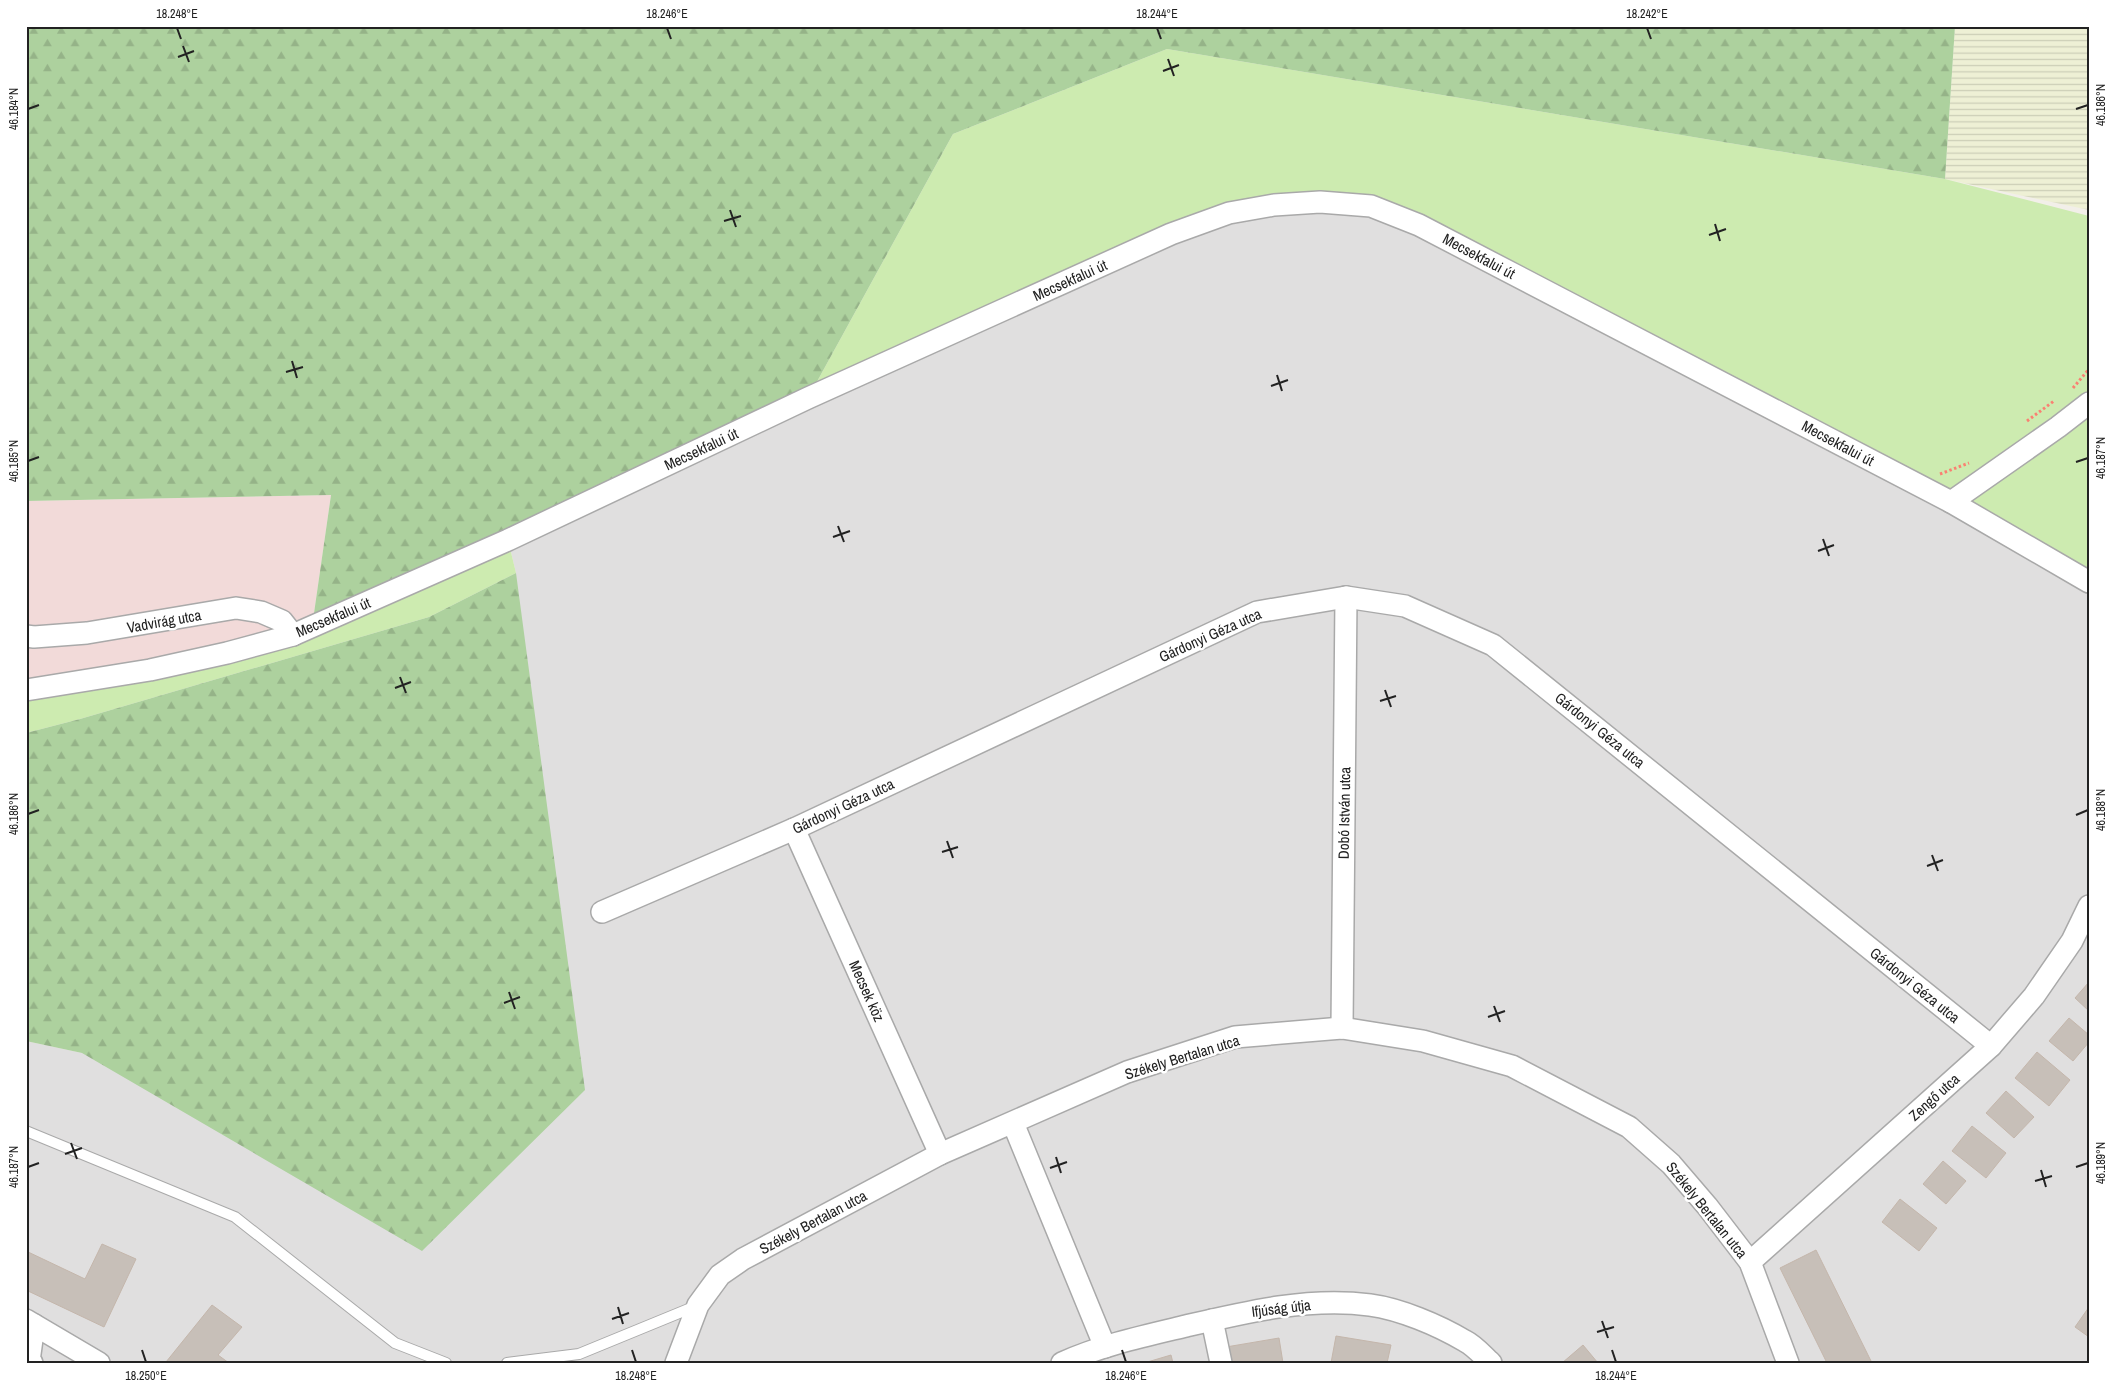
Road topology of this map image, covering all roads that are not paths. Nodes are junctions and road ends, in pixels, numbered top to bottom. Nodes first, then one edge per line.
1 (2089, 403) edge
2 (1951, 502) junction
3 (2089, 582) edge
4 (1346, 597) junction
5 (293, 635) junction
6 (26, 636) edge
7 (26, 690) edge
8 (794, 829) junction
9 (2089, 906) edge
10 (602, 912) dead end
11 (1342, 1028) junction
12 (1992, 1046) junction
13 (1013, 1123) junction
14 (26, 1131) edge
15 (940, 1154) junction
16 (1750, 1262) junction
17 (698, 1305) junction
18 (1212, 1320) junction
19 (30, 1322) edge
20 (1105, 1347) junction
21 (32, 1363) edge
22 (99, 1363) edge
23 (446, 1363) edge
24 (507, 1363) edge
25 (676, 1363) edge
26 (1062, 1363) edge
27 (1221, 1363) edge
28 (1491, 1363) edge
29 (1788, 1363) edge

1 - 2 street
2 - 3 street, Mecsekfalui út
2 - 5 street, Mecsekfalui út
4 - 8 street, Gárdonyi Géza utca
4 - 11 street, Dobó István utca
4 - 12 street, Gárdonyi Géza utca
5 - 6 street, Vadvirág utca
5 - 7 street, Mecsekfalui út
8 - 10 street, Gárdonyi Géza utca
8 - 15 street, Mecsek köz
9 - 12 street, Zengő utca
11 - 13 street, Székely Bertalan utca
11 - 16 street, Székely Bertalan utca
12 - 16 street, Zengő utca
13 - 15 street, Székely Bertalan utca
13 - 20 street
14 - 23 lane
15 - 17 street, Székely Bertalan utca
16 - 29 street, Székely Bertalan utca
17 - 24 lane
17 - 25 street, Székely Bertalan utca
18 - 20 street, Ifjúság útja
18 - 27 street
18 - 28 street, Ifjúság útja
19 - 21 street
19 - 22 street
20 - 26 street, Ifjúság útja

